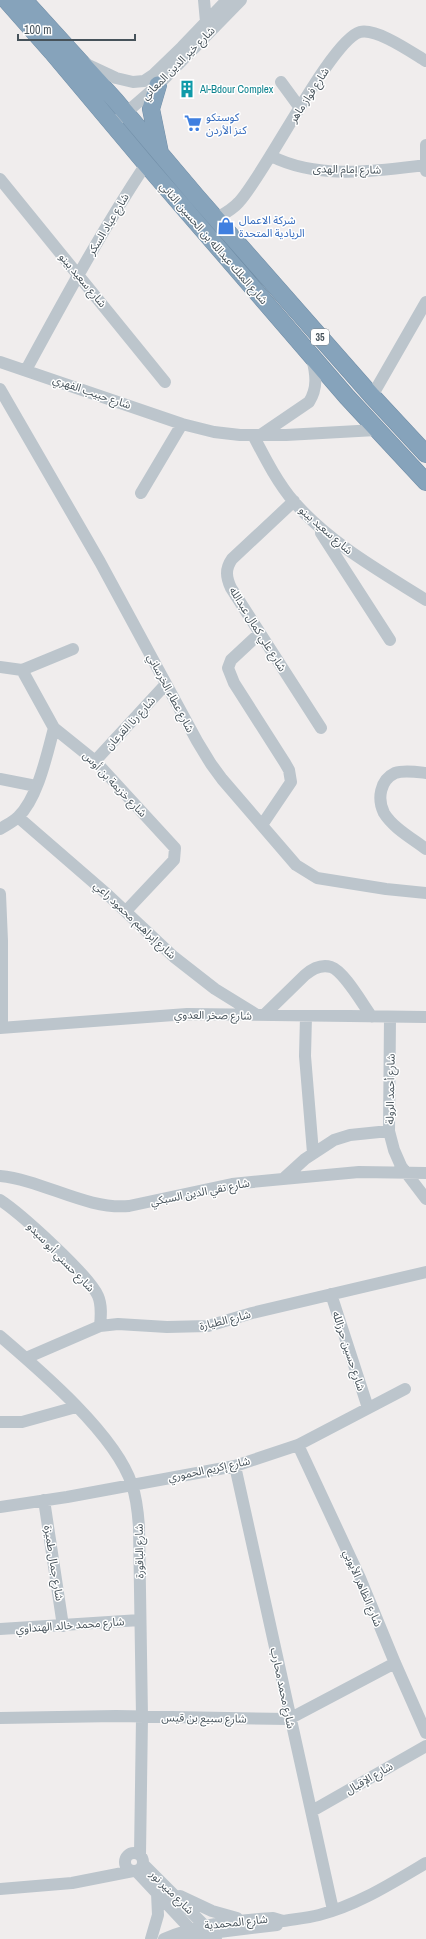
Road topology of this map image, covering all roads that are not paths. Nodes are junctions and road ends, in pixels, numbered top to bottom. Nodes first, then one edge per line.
1 (6, 0) edge
2 (24, 0) edge
3 (204, 0) edge
4 (241, 0) edge
5 (223, 4) edge
6 (206, 22) junction
7 (426, 60) edge
8 (79, 61) junction
9 (281, 82) dead end
10 (158, 85) junction
11 (300, 108) junction
12 (119, 119) junction
13 (426, 145) edge
14 (160, 155) junction
15 (271, 156) junction
16 (146, 164) junction
17 (426, 165) edge
18 (426, 171) edge
19 (0, 179) edge
20 (217, 218) junction
21 (78, 274) junction
22 (426, 302) edge
23 (312, 358) junction
24 (0, 362) edge
25 (26, 370) junction
26 (165, 382) dead end
27 (0, 389) edge
28 (372, 396) junction
29 (182, 424) junction
30 (376, 430) junction
31 (258, 434) junction
32 (426, 454) edge
33 (426, 482) edge
34 (141, 493) dead end
35 (294, 502) junction
36 (314, 522) junction
37 (426, 600) edge
38 (260, 633) junction
39 (390, 640) dead end
40 (73, 649) dead end
41 (0, 667) edge
42 (22, 670) junction
43 (166, 684) junction
44 (54, 728) junction
45 (321, 728) dead end
46 (95, 761) junction
47 (426, 773) edge
48 (0, 779) edge
49 (36, 786) junction
50 (18, 818) junction
51 (262, 825) junction
52 (0, 829) edge
53 (426, 849) edge
54 (426, 893) edge
55 (0, 894) edge
56 (126, 911) junction
57 (261, 1015) junction
58 (306, 1016) junction
59 (372, 1017) junction
60 (390, 1017) junction
61 (426, 1017) edge
62 (1, 1028) edge
63 (389, 1131) junction
64 (314, 1153) junction
65 (406, 1173) junction
66 (426, 1173) edge
67 (0, 1176) edge
68 (283, 1179) junction
69 (426, 1199) edge
70 (0, 1200) edge
71 (426, 1272) edge
72 (331, 1294) junction
73 (100, 1326) junction
74 (0, 1336) edge
75 (26, 1358) junction
76 (405, 1389) dead end
77 (76, 1407) junction
78 (368, 1408) junction
79 (0, 1422) edge
80 (298, 1445) junction
81 (235, 1466) junction
82 (132, 1484) junction
83 (44, 1500) junction
84 (0, 1507) edge
85 (140, 1620) junction
86 (64, 1626) junction
87 (0, 1629) edge
88 (395, 1663) junction
89 (142, 1717) junction
90 (0, 1718) edge
91 (289, 1719) junction
92 (426, 1733) edge
93 (426, 1746) edge
94 (312, 1811) junction
95 (134, 1863) junction
96 (426, 1863) edge
97 (0, 1889) edge
98 (162, 1891) junction
99 (333, 1910) junction
100 (244, 1920) junction
101 (283, 1921) junction
102 (210, 1932) edge
103 (194, 1936) edge
104 (151, 1939) edge
105 (164, 1939) edge

1 - 12 highway, شارع الملك عبدالله بن الحسين الثاني / 35
2 - 8 highway, شارع الملك عبدالله بن الحسين الثاني / 35
3 - 6 street
4 - 5 street, شارع خير الدين المعاني
5 - 6 street, شارع خير الدين المعاني
5 - 10 street, شارع خير الدين المعاني
6 - 8 street, شارع خير الدين المعاني
7 - 11 street, شارع فواز ماهر
8 - 12 highway, شارع الملك عبدالله بن الحسين الثاني / 35
9 - 11 street
10 - 12 street, شارع خير الدين المعاني
10 - 14 highway
11 - 15 street, شارع فواز ماهر
12 - 14 highway, شارع الملك عبدالله بن الحسين الثاني / 35
12 - 16 highway, شارع الملك عبدالله بن الحسين الثاني / 35
13 - 17 street
14 - 20 highway, شارع الملك عبدالله بن الحسين الثاني / 35
15 - 17 street, شارع إمام الهدى
15 - 20 street, شارع فواز ماهر
16 - 21 street, شارع عياد السكر
16 - 23 highway, شارع الملك عبدالله بن الحسين الثاني / 35
17 - 18 street
19 - 21 street, شارع سعيد بينو
20 - 28 highway, شارع الملك عبدالله بن الحسين الثاني / 35
21 - 25 street, شارع عياد السكر
21 - 26 street, شارع سعيد بينو
22 - 28 street
23 - 30 highway, شارع الملك عبدالله بن الحسين الثاني / 35
23 - 31 street
24 - 25 street, شارع حبيب الفهري
25 - 29 street, شارع حبيب الفهري
27 - 43 street, شارع عطاء الخرساني
28 - 32 highway, شارع الملك عبدالله بن الحسين الثاني / 35
29 - 31 street, شارع حبيب الفهري
29 - 34 street
30 - 31 street, شارع حبيب الفهري
30 - 33 highway, شارع الملك عبدالله بن الحسين الثاني / 35
31 - 35 street, شارع سعيد بينو
35 - 36 street, شارع سعيد بينو
35 - 38 street, شارع علي كمال عبدالله
36 - 37 street, شارع سعيد بينو
36 - 39 street
38 - 45 street, شارع علي كمال عبدالله
38 - 51 street
40 - 42 street
41 - 42 street
42 - 44 street, شارع خزيمة بن أوس
43 - 46 street, شارع رنا القرعان
43 - 51 street, شارع عطاء الخرساني
44 - 46 street, شارع خزيمة بن أوس
44 - 49 street
46 - 56 street, شارع خزيمة بن أوس
47 - 53 street
48 - 49 street
49 - 50 street
50 - 52 street
50 - 56 street, شارع إبراهيم محمود راعي
51 - 54 street, شارع عطاء الخرساني
55 - 62 street
56 - 57 street, شارع إبراهيم محمود راعي
57 - 58 street, شارع صخر العدوي
57 - 59 street
57 - 62 street, شارع صخر العدوي
58 - 59 street, شارع صخر العدوي
58 - 64 street
59 - 60 street, شارع صخر العدوي
60 - 61 street, شارع صخر العدوي
60 - 63 street, شارع أحمد الرولة
63 - 64 street
63 - 65 street, شارع أحمد الرولة
64 - 68 street
65 - 66 street, شارع تقي الدين السبكي
65 - 68 street, شارع تقي الدين السبكي
65 - 69 street, شارع أحمد الرولة
67 - 68 street, شارع تقي الدين السبكي
70 - 73 street, شارع حسني أبو سيدو
71 - 72 street, شارع الطيارة
72 - 73 street, شارع الطيارة
72 - 78 street, شارع حسين حرزالله
73 - 75 street, شارع الطيارة
74 - 75 street, شارع الباقورة
75 - 77 street, شارع الباقورة
76 - 78 street, شارع إكريم الحموري
77 - 79 street
77 - 82 street, شارع الباقورة
78 - 80 street, شارع إكريم الحموري
80 - 81 street, شارع إكريم الحموري
80 - 88 street, شارع الظاهر الأيوبي
81 - 82 street, شارع إكريم الحموري
81 - 91 street, شارع محمد محارب
82 - 83 street, شارع إكريم الحموري
82 - 85 street, شارع الباقورة
83 - 84 street, شارع إكريم الحموري
83 - 86 street, شارع جمال طميزة
85 - 86 street, شارع محمد خالد الهنداوي
85 - 89 street, شارع الباقورة
86 - 87 street, شارع محمد خالد الهنداوي
88 - 91 street, شارع سبيع بن قيس
88 - 92 street, شارع الظاهر الأيوبي
89 - 90 street, شارع سبيع بن قيس
89 - 91 street, شارع سبيع بن قيس
89 - 95 street, شارع الباقورة
91 - 94 street, شارع محمد محارب
93 - 94 street, شارع الإقبال
94 - 99 street, شارع محمد محارب
95 - 97 street
95 - 98 street, شارع منير نور
96 - 99 street
98 - 100 street
98 - 102 street, شارع منير نور
98 - 103 street, شارع منير نور
98 - 104 street
99 - 101 street
100 - 101 street, شارع المحمدية
100 - 102 street, شارع المحمدية
101 - 102 street, شارع المحمدية
102 - 103 street, شارع المحمدية
103 - 105 street, شارع المحمدية

